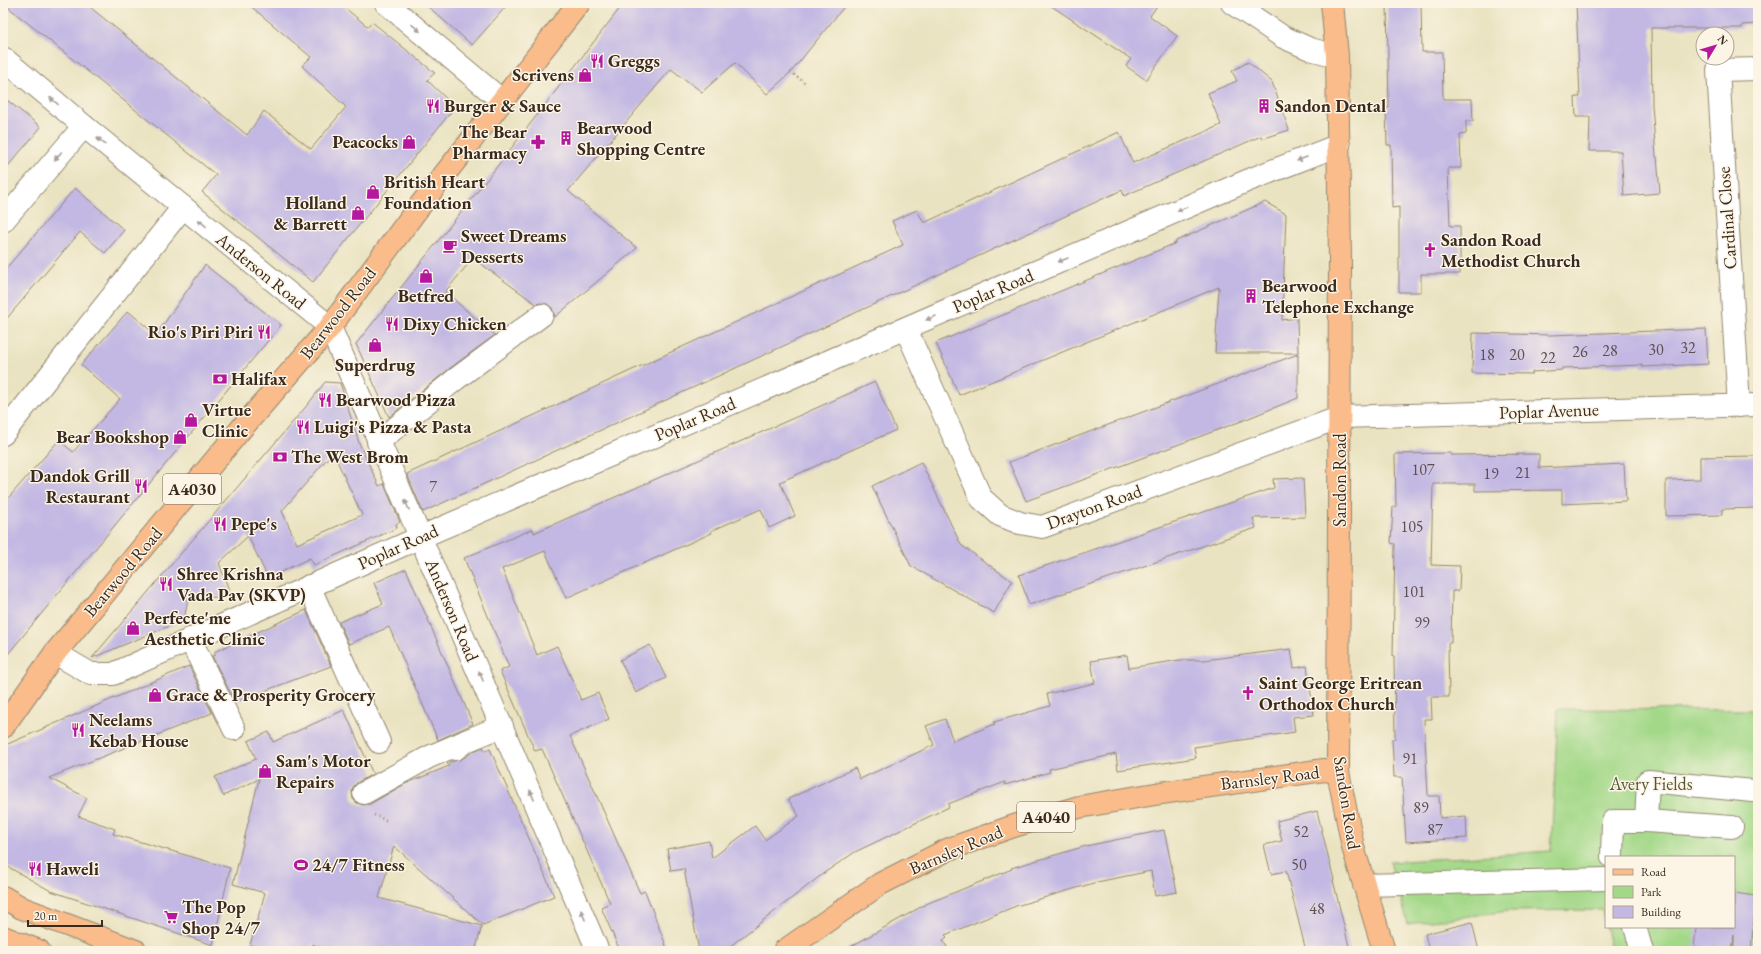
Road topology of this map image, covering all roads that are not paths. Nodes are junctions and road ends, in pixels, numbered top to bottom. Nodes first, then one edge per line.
1 (386, 3) edge
2 (579, 3) edge
3 (1232, 3) edge
4 (1332, 3) edge
5 (1337, 56) junction
6 (3, 58) edge
7 (1758, 69) edge
8 (502, 100) junction
9 (84, 126) junction
10 (1339, 145) junction
11 (183, 207) junction
12 (3, 221) edge
13 (542, 315) dead end
14 (330, 327) junction
15 (906, 329) junction
16 (1748, 405) edge
17 (1341, 417) junction
18 (3, 434) edge
19 (378, 442) junction
20 (421, 537) junction
21 (309, 586) junction
22 (190, 639) junction
23 (56, 653) junction
24 (3, 705) edge
25 (502, 726) junction
26 (3, 727) edge
27 (234, 729) dead end
28 (379, 742) dead end
29 (466, 742) junction
30 (1338, 772) junction
31 (418, 779) dead end
32 (1753, 791) dead end
33 (364, 793) dead end
34 (1646, 821) junction
35 (1732, 827) dead end
36 (1612, 856) edge
37 (1605, 879) edge
38 (1364, 885) junction
39 (3, 897) edge
40 (1635, 928) edge
41 (3, 936) edge
42 (39, 951) edge
43 (136, 951) edge
44 (598, 951) edge
45 (784, 951) edge
46 (1384, 951) edge
47 (1642, 951) edge

1 -> 8 street
2 - 8 main road, Bearwood Road / A4030
3 - 5 street
4 - 5 main road, Sandon Road
5 - 10 main road, Sandon Road
9 -> 6 street, Anderson Road
7 - 16 street, Cardinal Close
8 - 14 main road, Bearwood Road / A4030
11 -> 9 street, Anderson Road
9 -> 12 street
10 -> 15 street, Poplar Road
10 - 17 main road, Sandon Road
14 -> 11 street, Anderson Road
11 - 18 street
13 - 19 street
14 - 19 street, Anderson Road
14 - 23 main road, Bearwood Road / A4030
15 - 17 street, Drayton Road
15 - 20 street, Poplar Road
16 - 17 street, Poplar Avenue
17 - 30 main road, Sandon Road
20 -> 19 street, Anderson Road
20 - 21 street, Poplar Road
25 -> 20 street, Anderson Road
21 - 22 street, Poplar Road
21 - 28 street
22 - 23 street, Poplar Road
22 - 27 street
23 - 24 main road, Bearwood Road / A4030
23 - 26 main road, Bearwood Road / A4030
25 - 29 street
44 -> 25 street, Anderson Road
29 - 31 street
29 - 33 street
30 - 38 main road, Sandon Road
30 - 45 main road, Barnsley Road / A4040
32 - 34 street
34 - 35 street
34 - 36 street
37 - 38 street
38 - 46 main road, Sandon Road
39 - 43 main road
40 - 47 street
41 - 42 main road

